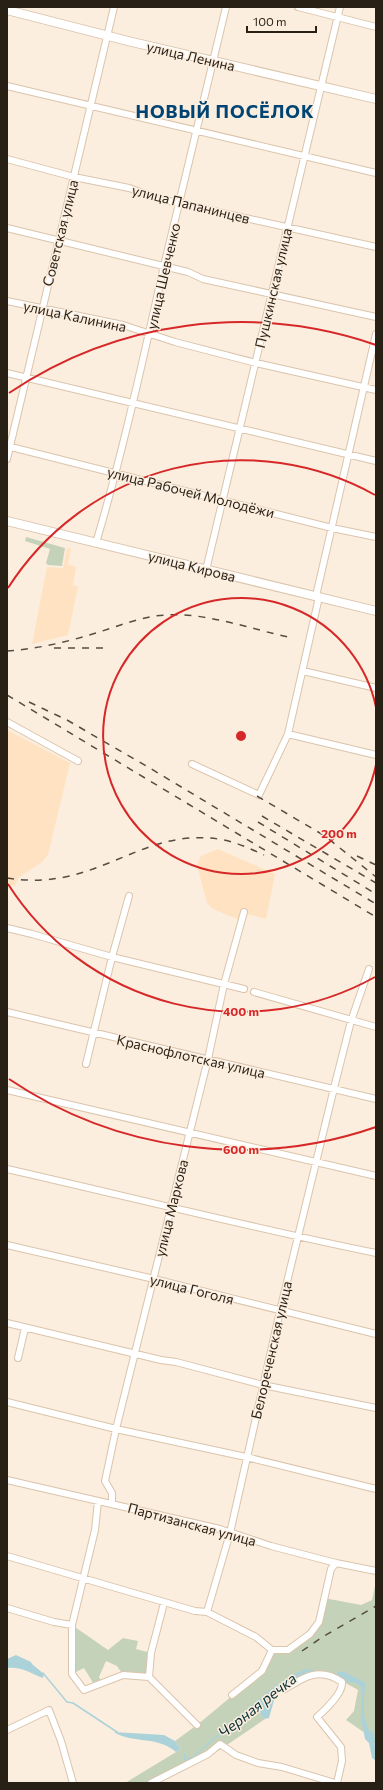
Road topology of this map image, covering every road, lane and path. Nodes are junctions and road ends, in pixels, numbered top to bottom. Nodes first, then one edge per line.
1 (114, 7) edge
2 (226, 7) edge
3 (298, 7) edge
4 (340, 7) edge
5 (7, 10) edge
6 (338, 16) junction
7 (376, 27) edge
8 (108, 36) junction
9 (214, 61) junction
10 (7, 86) edge
11 (320, 86) junction
12 (376, 99) edge
13 (91, 105) junction
14 (197, 130) junction
15 (304, 156) junction
16 (7, 159) edge
17 (376, 173) edge
18 (74, 177) junction
19 (180, 203) junction
20 (7, 228) edge
21 (287, 228) junction
22 (58, 241) junction
23 (376, 247) edge
24 (164, 267) junction
25 (272, 294) junction
26 (7, 301) edge
27 (42, 309) junction
28 (376, 317) edge
29 (150, 333) junction
30 (376, 334) edge
31 (256, 363) junction
32 (7, 373) edge
33 (25, 377) junction
34 (363, 388) junction
35 (376, 390) edge
36 (134, 403) junction
37 (240, 430) junction
38 (8, 447) edge
39 (347, 456) junction
40 (7, 459) edge
41 (376, 462) edge
42 (116, 473) junction
43 (223, 500) junction
44 (7, 521) edge
45 (332, 528) junction
46 (376, 536) edge
47 (96, 543) junction
48 (206, 570) junction
49 (318, 597) junction
50 (376, 611) edge
51 (303, 671) junction
52 (376, 688) edge
53 (7, 722) edge
54 (288, 734) junction
55 (376, 755) edge
56 (78, 762) dead end
57 (192, 764) dead end
58 (129, 896) dead end
59 (244, 912) dead end
60 (7, 928) edge
61 (112, 957) junction
62 (368, 969) dead end
63 (224, 984) junction
64 (244, 989) dead end
65 (254, 992) dead end
66 (7, 1012) edge
67 (351, 1021) junction
68 (376, 1027) edge
69 (94, 1033) junction
70 (208, 1059) junction
71 (86, 1064) dead end
72 (334, 1089) junction
73 (7, 1090) edge
74 (376, 1099) edge
75 (189, 1132) junction
76 (317, 1162) junction
77 (7, 1168) edge
78 (376, 1176) edge
79 (171, 1206) junction
80 (298, 1237) junction
81 (7, 1245) edge
82 (376, 1253) edge
83 (154, 1279) junction
84 (280, 1311) junction
85 (7, 1323) edge
86 (26, 1328) junction
87 (376, 1334) edge
88 (134, 1353) junction
89 (18, 1358) dead end
90 (263, 1385) junction
91 (7, 1402) edge
92 (376, 1408) edge
93 (116, 1429) junction
94 (246, 1457) junction
95 (7, 1480) edge
96 (376, 1489) edge
97 (98, 1501) junction
98 (112, 1504) junction
99 (230, 1533) junction
100 (7, 1556) edge
101 (336, 1564) junction
102 (376, 1571) edge
103 (83, 1580) junction
104 (164, 1602) junction
105 (7, 1608) edge
106 (207, 1612) junction
107 (72, 1625) junction
108 (272, 1650) junction
109 (149, 1677) junction
110 (285, 1689) dead end
111 (232, 1695) dead end
112 (197, 1725) dead end
113 (7, 1730) edge
114 (73, 1783) edge
115 (151, 1783) edge
116 (336, 1783) edge

1 - 8 street, Советская улица
2 - 9 street, улица Шевченко
3 - 6 street
4 - 6 street, Пушкинская улица
5 - 8 main road, улица Ленина
6 - 7 street
6 - 11 street, Пушкинская улица
8 - 9 main road, улица Ленина
8 - 13 street, Советская улица
9 - 11 main road, улица Ленина
9 - 14 street, улица Шевченко
10 - 13 street
11 - 12 main road, улица Ленина
11 - 15 street, Пушкинская улица
13 - 14 street
13 - 18 street, Советская улица
14 - 15 street
14 - 19 street, улица Шевченко
15 - 17 street
15 - 21 street, Пушкинская улица
16 - 18 street, улица Папанинцев
18 - 19 street, улица Папанинцев
18 - 22 street, Советская улица
19 - 21 street, улица Папанинцев
19 - 24 street, улица Шевченко
20 - 22 street
21 - 23 street, улица Папанинцев
21 - 25 street, Пушкинская улица
22 - 24 street
22 - 27 street, Советская улица
24 - 25 street
24 - 29 street, улица Шевченко
25 - 28 street
25 - 31 street, Пушкинская улица
26 - 27 street, улица Калинина
27 - 29 street, улица Калинина
27 - 33 street, Советская улица
29 - 31 street, улица Калинина
29 - 36 street, улица Шевченко
30 - 34 street
31 - 34 street, улица Калинина
31 - 37 street, Пушкинская улица
32 - 33 street
33 - 36 street
33 - 38 street, Советская улица
34 - 35 street, улица Калинина
34 - 39 street
36 - 37 street
36 - 42 street, улица Шевченко
37 - 39 street
37 - 43 street, Пушкинская улица
38 - 40 street, Советская улица
38 - 42 street, улица Рабочей Молодёжи
39 - 41 street
39 - 45 street
42 - 43 street, улица Рабочей Молодёжи
42 - 47 street, улица Шевченко
43 - 45 street, улица Рабочей Молодёжи
43 - 48 street, Пушкинская улица
44 - 47 main road, улица Кирова
45 - 46 street, улица Рабочей Молодёжи
45 - 49 street
47 - 48 main road, улица Кирова
48 - 49 main road, улица Кирова
49 - 50 main road, улица Кирова
49 - 51 street
51 - 52 street
51 - 54 street
53 - 56 street
54 - 55 street
54 - 57 street
58 - 61 street
59 - 63 street, улица Маркова
60 - 61 street
61 - 63 street
61 - 69 street
62 - 67 street, Белореченская улица
63 - 64 street
63 - 70 street, улица Маркова
65 - 67 street
66 - 69 street, Краснофлотская улица
67 - 68 street
67 - 72 street, Белореченская улица
69 - 70 street, Краснофлотская улица
69 - 71 street
70 - 72 street, Краснофлотская улица
70 - 75 street, улица Маркова
72 - 74 street, Краснофлотская улица
72 - 76 street, Белореченская улица
73 - 75 street
75 - 76 street
75 - 79 street, улица Маркова
76 - 78 street
76 - 80 street, Белореченская улица
77 - 79 street
79 - 80 street
79 - 83 street, улица Маркова
80 - 82 street
80 - 84 street, Белореченская улица
81 - 83 street, улица Гоголя
83 - 84 street, улица Гоголя
83 - 88 street, улица Маркова
84 - 87 street, улица Гоголя
84 - 90 street, Белореченская улица
85 - 86 street
86 - 88 street
86 - 89 street
88 - 90 street
88 - 93 street, улица Маркова
90 - 92 street
90 - 94 street, Белореченская улица
91 - 93 street
93 - 94 street
93 - 98 street, улица Маркова
94 - 96 street
94 - 99 street, Белореченская улица
95 - 97 street, Партизанская улица
97 - 98 street, Партизанская улица
97 - 103 street
98 - 99 street, Партизанская улица
99 - 101 street, Партизанская улица
99 - 106 street, Белореченская улица
100 - 103 street
101 - 102 street, Партизанская улица
101 - 108 street
103 - 104 street
103 - 107 street
104 - 106 street
104 - 109 street
105 - 107 street
106 - 108 street
107 - 109 street
108 - 111 street
109 - 112 street
110 - 116 street
113 - 114 street
115 - 116 street

